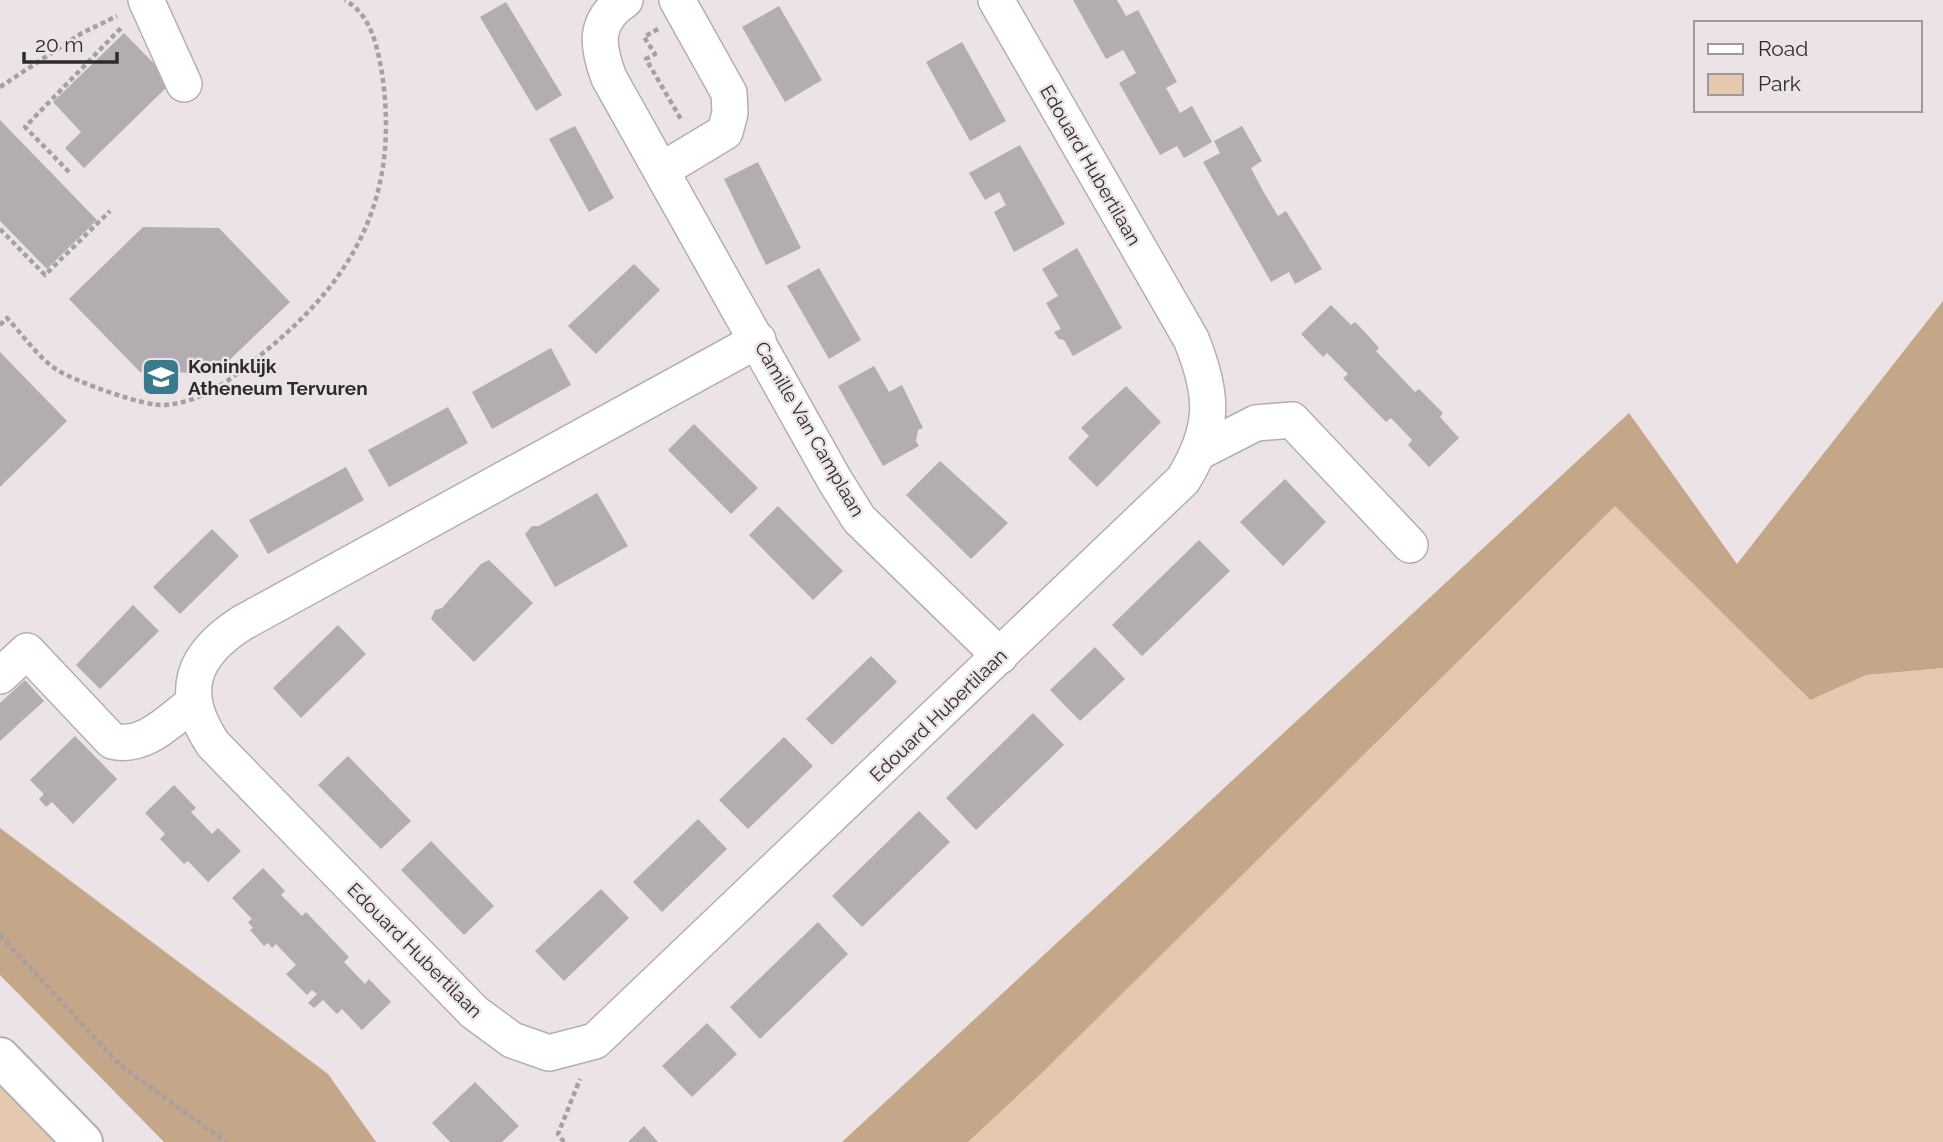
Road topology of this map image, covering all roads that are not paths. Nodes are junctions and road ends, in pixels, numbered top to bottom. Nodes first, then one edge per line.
1 (625, 0) edge
2 (996, 0) edge
3 (147, 3) edge
4 (681, 6) edge
5 (184, 84) dead end
6 (662, 170) junction
7 (758, 340) junction
8 (1201, 451) junction
9 (1410, 545) dead end
10 (1000, 656) junction
11 (0, 676) edge
12 (193, 703) junction
13 (0, 1057) edge
14 (83, 1142) edge

1 - 6 street, Camille Van Camplaan
2 - 8 street, Edouard Hubertilaan
3 - 5 street
4 - 6 street
6 - 7 street, Camille Van Camplaan
7 - 10 street, Camille Van Camplaan
7 - 12 street
8 - 9 street
8 - 10 street, Edouard Hubertilaan
10 - 12 street, Edouard Hubertilaan
11 - 12 street
13 - 14 main road

